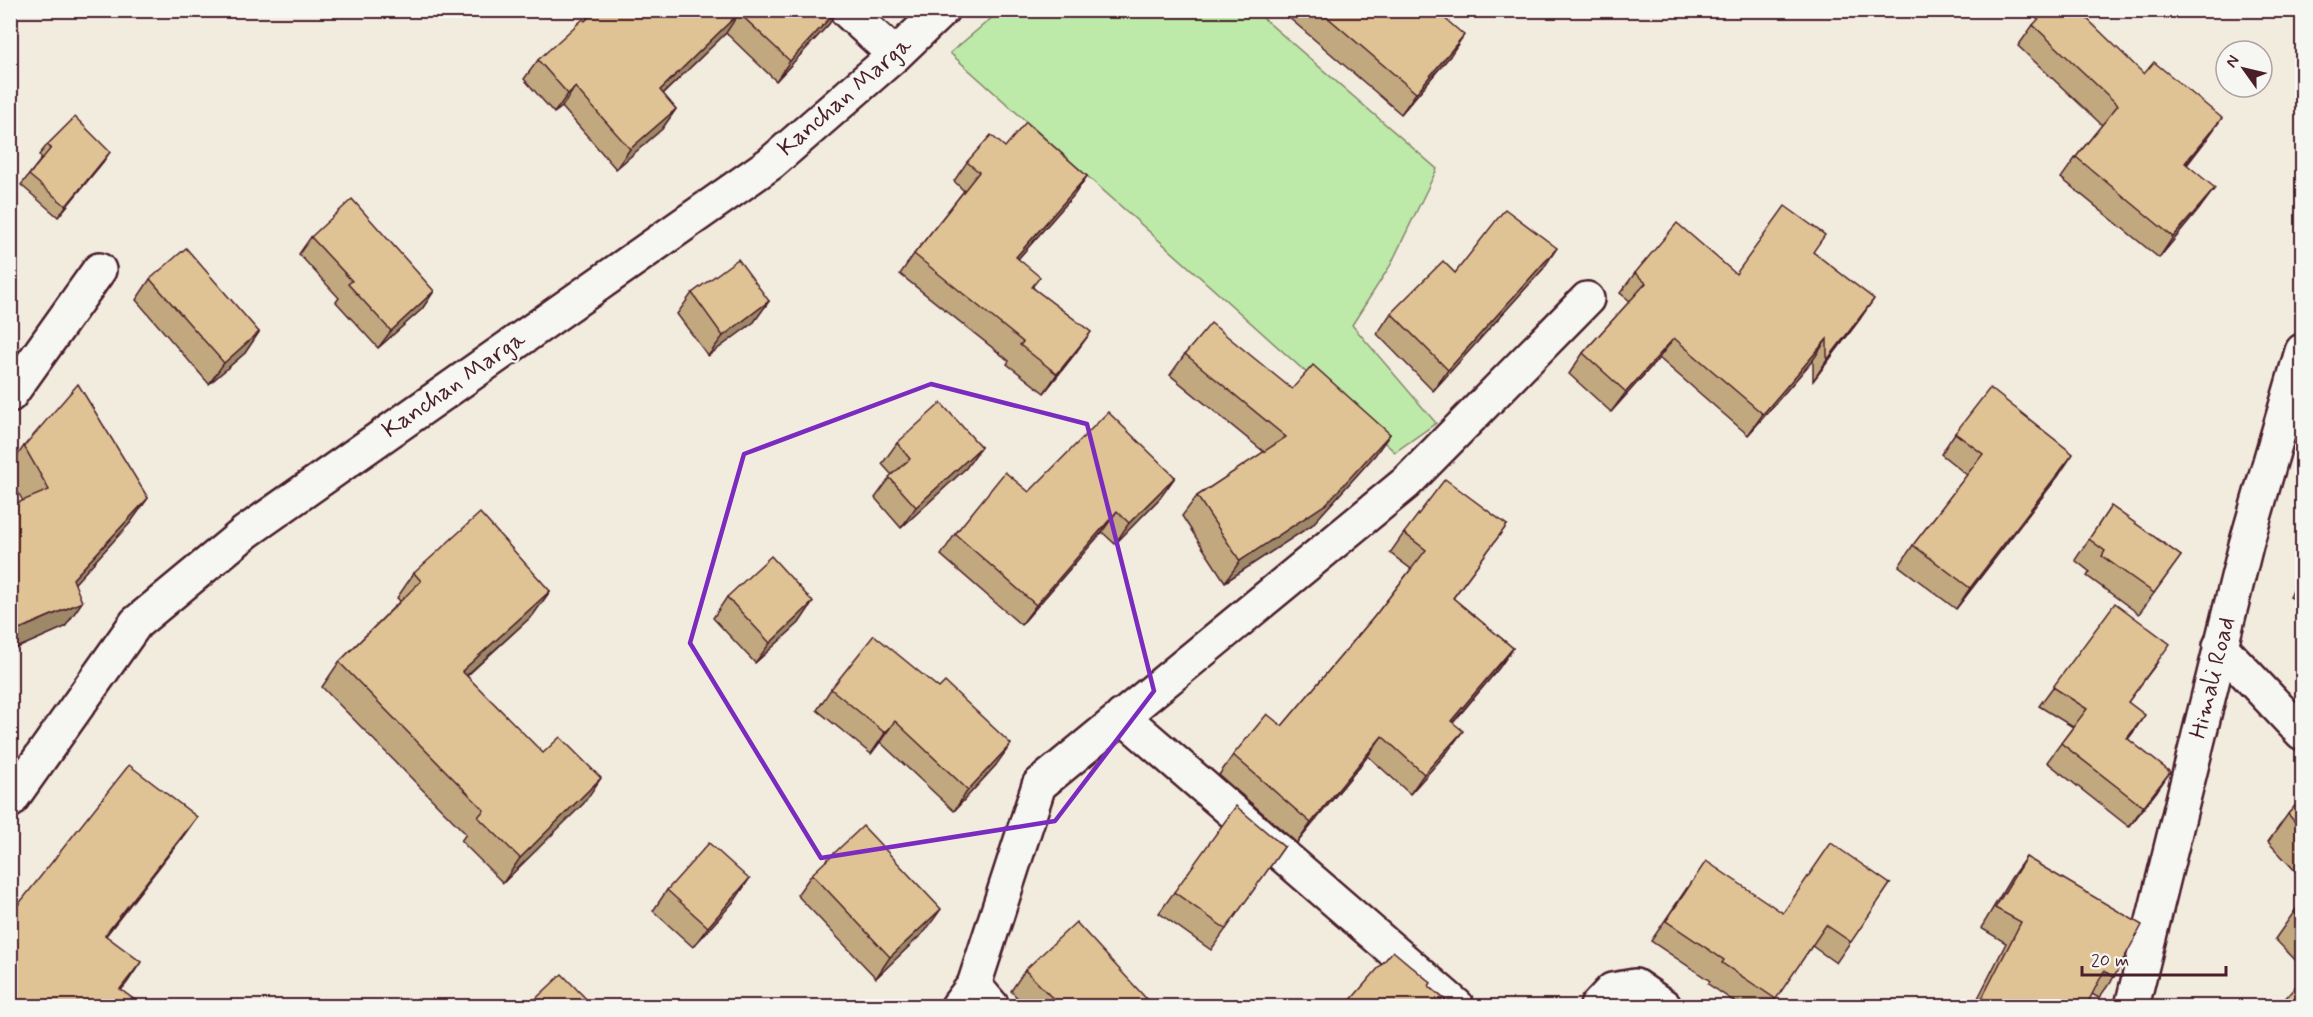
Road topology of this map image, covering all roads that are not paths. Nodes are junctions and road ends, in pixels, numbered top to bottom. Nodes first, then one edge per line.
1 (846, 10) edge
2 (942, 10) edge
3 (895, 55) junction
4 (99, 270) dead end
5 (1587, 299) dead end
6 (2302, 351) edge
7 (10, 395) edge
8 (2220, 646) junction
9 (1122, 716) junction
10 (2302, 734) edge
11 (11, 796) edge
12 (975, 999) edge
13 (1457, 1006) edge
14 (1597, 1006) edge
15 (1664, 1006) edge
16 (2132, 1006) edge

1 - 3 street
2 - 3 street, Kanchan Marga
3 - 11 street, Kanchan Marga
4 - 7 street
5 - 9 street
6 - 8 street, Himali Road
8 - 10 street
8 - 16 street, Himali Road
9 - 12 street
9 - 13 street
14 - 15 street

